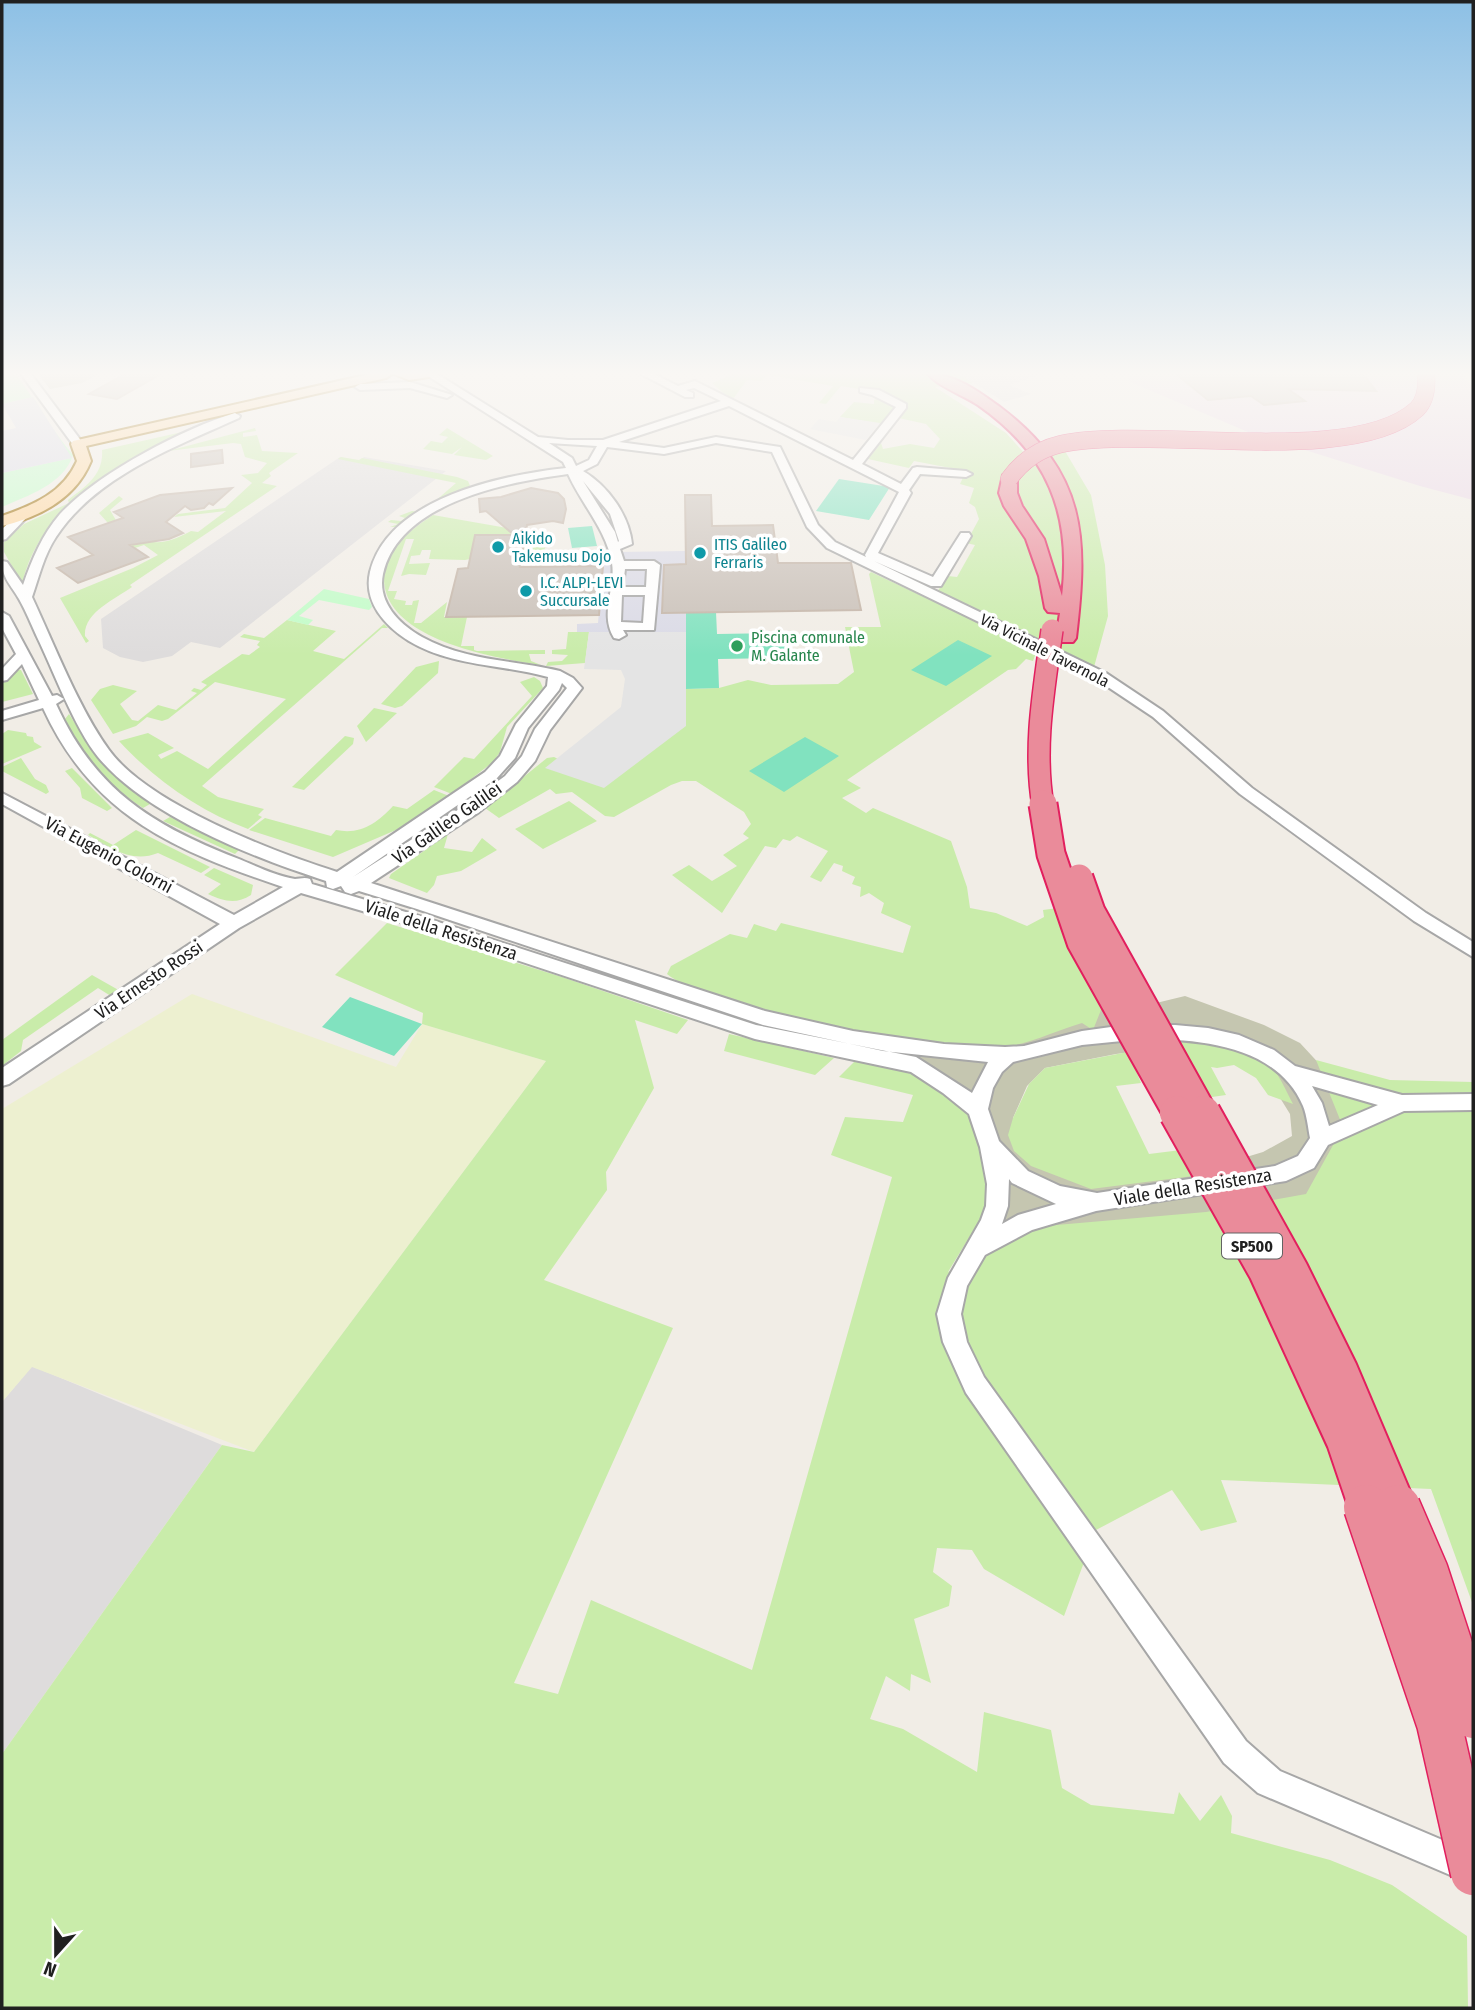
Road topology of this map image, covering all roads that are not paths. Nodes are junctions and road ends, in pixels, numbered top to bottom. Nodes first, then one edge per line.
1 (82, 468) edge
2 (127, 468) edge
3 (548, 468) edge
4 (562, 468) edge
5 (571, 468) edge
6 (586, 468) edge
7 (785, 468) edge
8 (862, 468) edge
9 (870, 468) edge
10 (1016, 468) edge
11 (1037, 468) edge
12 (1050, 468) edge
13 (905, 471) junction
14 (542, 474) junction
15 (965, 474) dead end
16 (575, 476) junction
17 (903, 490) junction
18 (24, 513) junction
19 (2, 521) edge
20 (2, 536) edge
21 (965, 536) dead end
22 (2, 565) edge
23 (619, 565) junction
24 (616, 591) junction
25 (652, 591) junction
26 (25, 597) junction
27 (2, 615) edge
28 (1057, 625) junction
29 (22, 656) junction
30 (2, 677) edge
31 (71, 694) junction
32 (46, 699) junction
33 (2, 704) edge
34 (2, 717) edge
35 (61, 735) junction
36 (2, 798) edge
37 (300, 876) junction
38 (339, 888) junction
39 (239, 920) junction
40 (1473, 951) edge
41 (1008, 1055) junction
42 (1289, 1072) junction
43 (2, 1078) edge
44 (1473, 1102) edge
45 (1402, 1103) junction
46 (978, 1109) junction
47 (1321, 1139) junction
48 (990, 1144) junction
49 (1097, 1202) junction
50 (974, 1251) junction
51 (1473, 1716) edge
52 (1473, 1871) edge

1 - 18 main road
2 - 26 street
3 - 14 street
4 - 16 street
5 - 16 street
6 - 16 street
7 - 40 street, Via Vicinale Tavernola
8 - 17 street
9 - 13 street
10 - 28 highway, bridge
11 - 28 highway, SP500
12 - 28 highway, SP500
13 - 15 street
13 - 17 street
14 - 16 street
14 - 38 street, Via Galileo Galilei
16 - 23 street
17 - 21 street
18 - 19 main road
18 - 20 street
22 - 26 street
23 - 24 street
23 - 25 street
24 - 25 street
24 - 25 street
26 - 31 street
27 - 29 street
28 - 51 highway, SP500, bridge
28 - 52 highway, SP500, bridge
29 - 30 street
29 - 32 street
31 - 32 street
31 - 37 street
32 - 33 street
32 - 34 street
32 - 35 street
34 - 35 street
35 - 37 street
36 - 39 street, Via Eugenio Colorni
37 - 38 street, Via Ernesto Rossi
37 - 39 street, Via Ernesto Rossi
38 - 41 street, Viale della Resistenza
38 - 46 street, Viale della Resistenza
39 - 43 street, Via Ernesto Rossi
41 - 42 street, Viale della Resistenza
41 - 46 street
42 - 45 street
42 - 47 street, Viale della Resistenza
44 - 45 street
45 - 47 street
46 - 48 street, Viale della Resistenza
47 - 49 street, Viale della Resistenza
48 - 49 street, Viale della Resistenza
48 - 50 street
49 - 50 street
50 - 52 street

